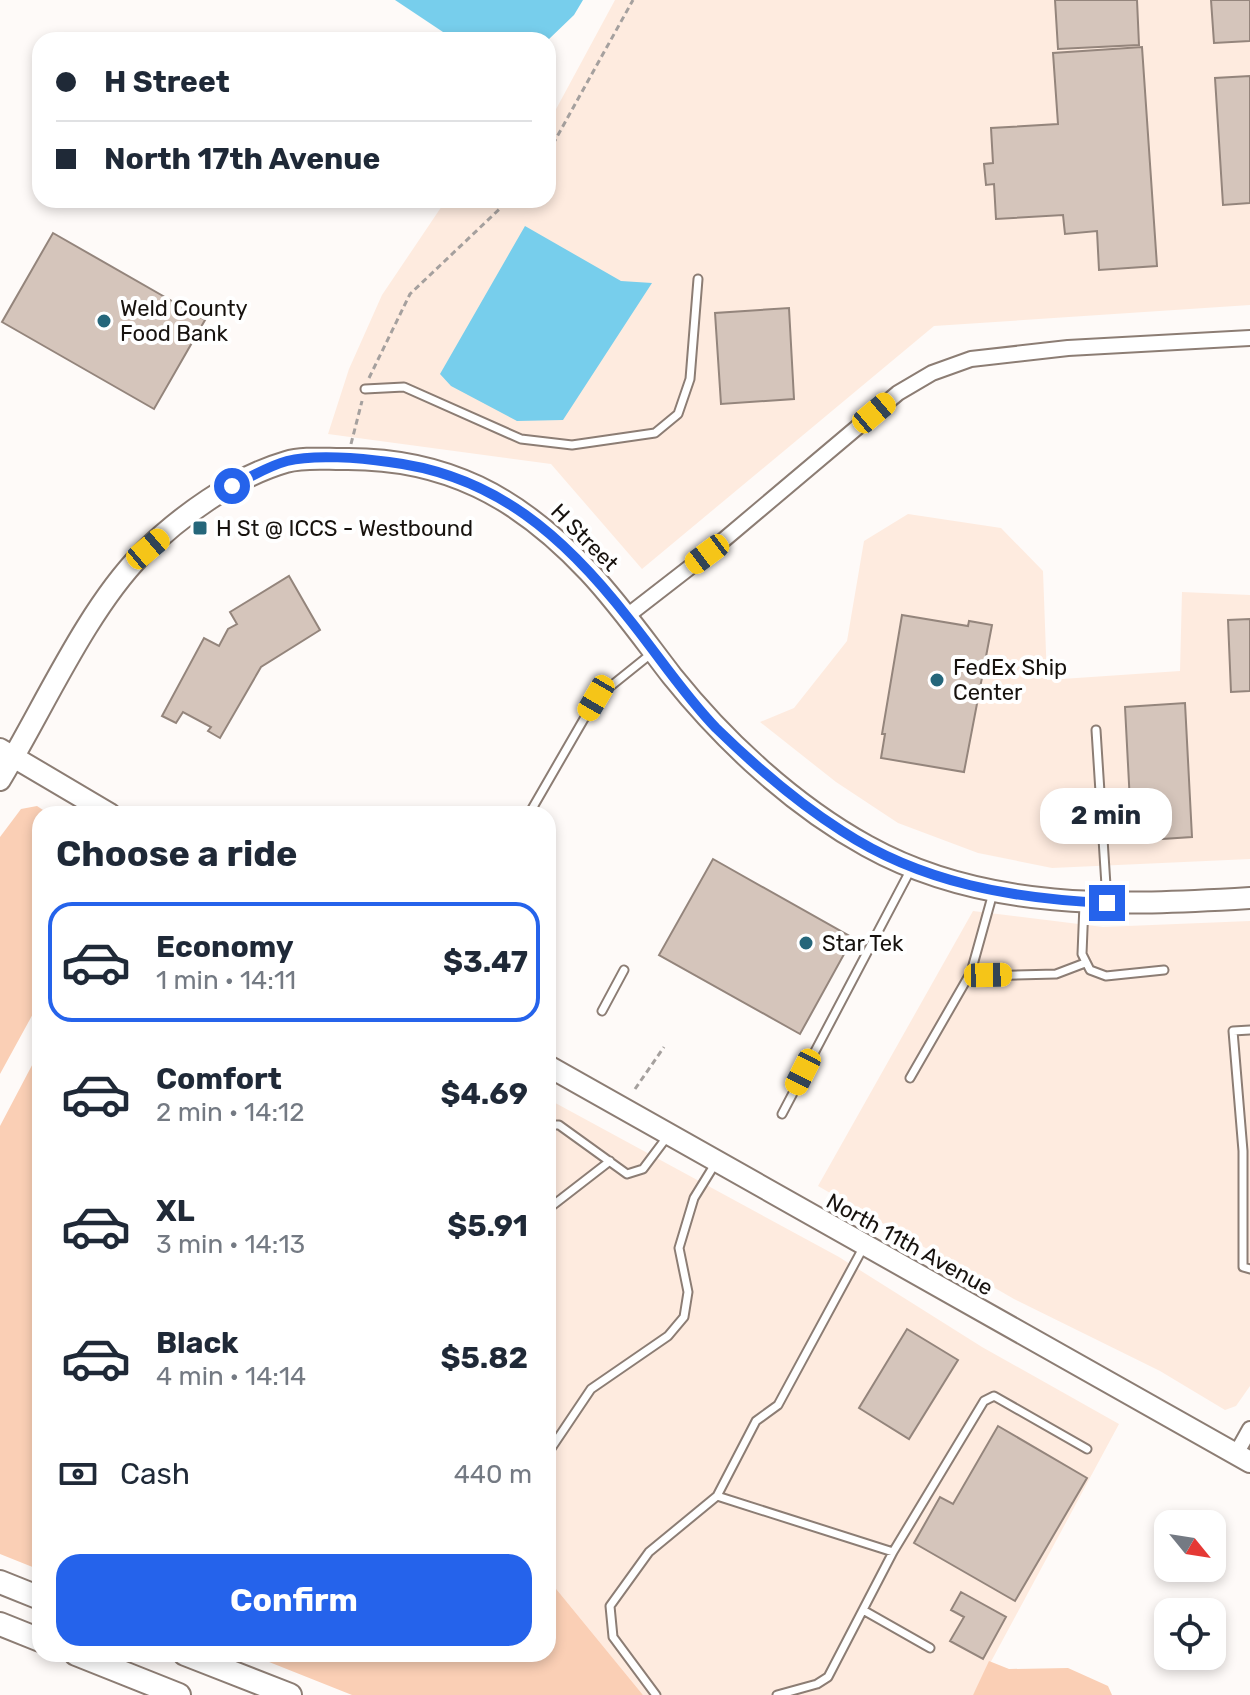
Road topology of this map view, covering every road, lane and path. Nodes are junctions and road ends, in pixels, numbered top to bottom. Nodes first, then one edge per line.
1 (633, 0) edge
2 (556, 139) edge
3 (501, 208) edge
4 (698, 279) dead end
5 (1250, 338) edge
6 (365, 389) junction
7 (347, 459) junction
8 (627, 616) junction
9 (654, 652) junction
10 (1096, 730) dead end
11 (7, 753) edge
12 (0, 780) edge
13 (96, 806) edge
14 (534, 806) edge
15 (912, 867) junction
16 (994, 891) junction
17 (1250, 898) edge
18 (1085, 902) junction
19 (1107, 903) junction
20 (1085, 963) junction
21 (624, 970) dead end
22 (1164, 970) dead end
23 (971, 972) junction
24 (602, 1011) dead end
25 (1250, 1030) edge
26 (664, 1047) dead end
27 (556, 1071) edge
28 (910, 1078) dead end
29 (635, 1089) dead end
30 (782, 1114) dead end
31 (556, 1125) edge
32 (669, 1135) junction
33 (1247, 1151) edge
34 (610, 1161) junction
35 (717, 1163) junction
36 (556, 1203) edge
37 (864, 1246) junction
38 (1250, 1269) edge
39 (1250, 1429) edge
40 (556, 1441) edge
41 (1087, 1449) dead end
42 (1243, 1458) edge
43 (717, 1496) junction
44 (893, 1552) junction
45 (0, 1582) edge
46 (32, 1595) edge
47 (863, 1610) junction
48 (0, 1624) edge
49 (32, 1637) edge
50 (930, 1648) dead end
51 (96, 1662) edge
52 (206, 1662) edge
53 (288, 1694) edge
54 (179, 1695) edge
55 (656, 1695) edge
56 (777, 1695) edge

1 - 2 path
3 - 6 path
4 - 6 lane
5 - 8 street
6 - 7 path
7 - 8 street, H Street
7 - 11 street, H Street
8 - 9 street, H Street
9 - 14 lane
9 - 15 street, H Street
10 - 19 lane
11 - 12 street, H Street
11 - 13 street
15 - 16 street, H Street
15 - 30 lane
16 - 18 street, H Street
16 - 23 lane
17 - 19 street, H Street
18 - 19 street, H Street
18 - 20 lane
20 - 22 lane
20 - 23 lane
21 - 24 lane
23 - 28 lane
25 - 33 lane
26 - 29 path
27 - 32 street, North 11th Avenue
31 - 34 lane
32 - 34 lane
32 - 35 street, North 11th Avenue
33 - 38 lane
34 - 36 lane
35 - 37 street, North 11th Avenue
35 - 40 lane
37 - 42 street, North 11th Avenue
37 - 43 lane
39 - 42 street
41 - 44 lane
43 - 44 lane
43 - 55 lane
44 - 47 lane
45 - 46 main road
47 - 50 lane
47 - 56 lane
48 - 49 main road
51 - 54 main road
52 - 53 main road

